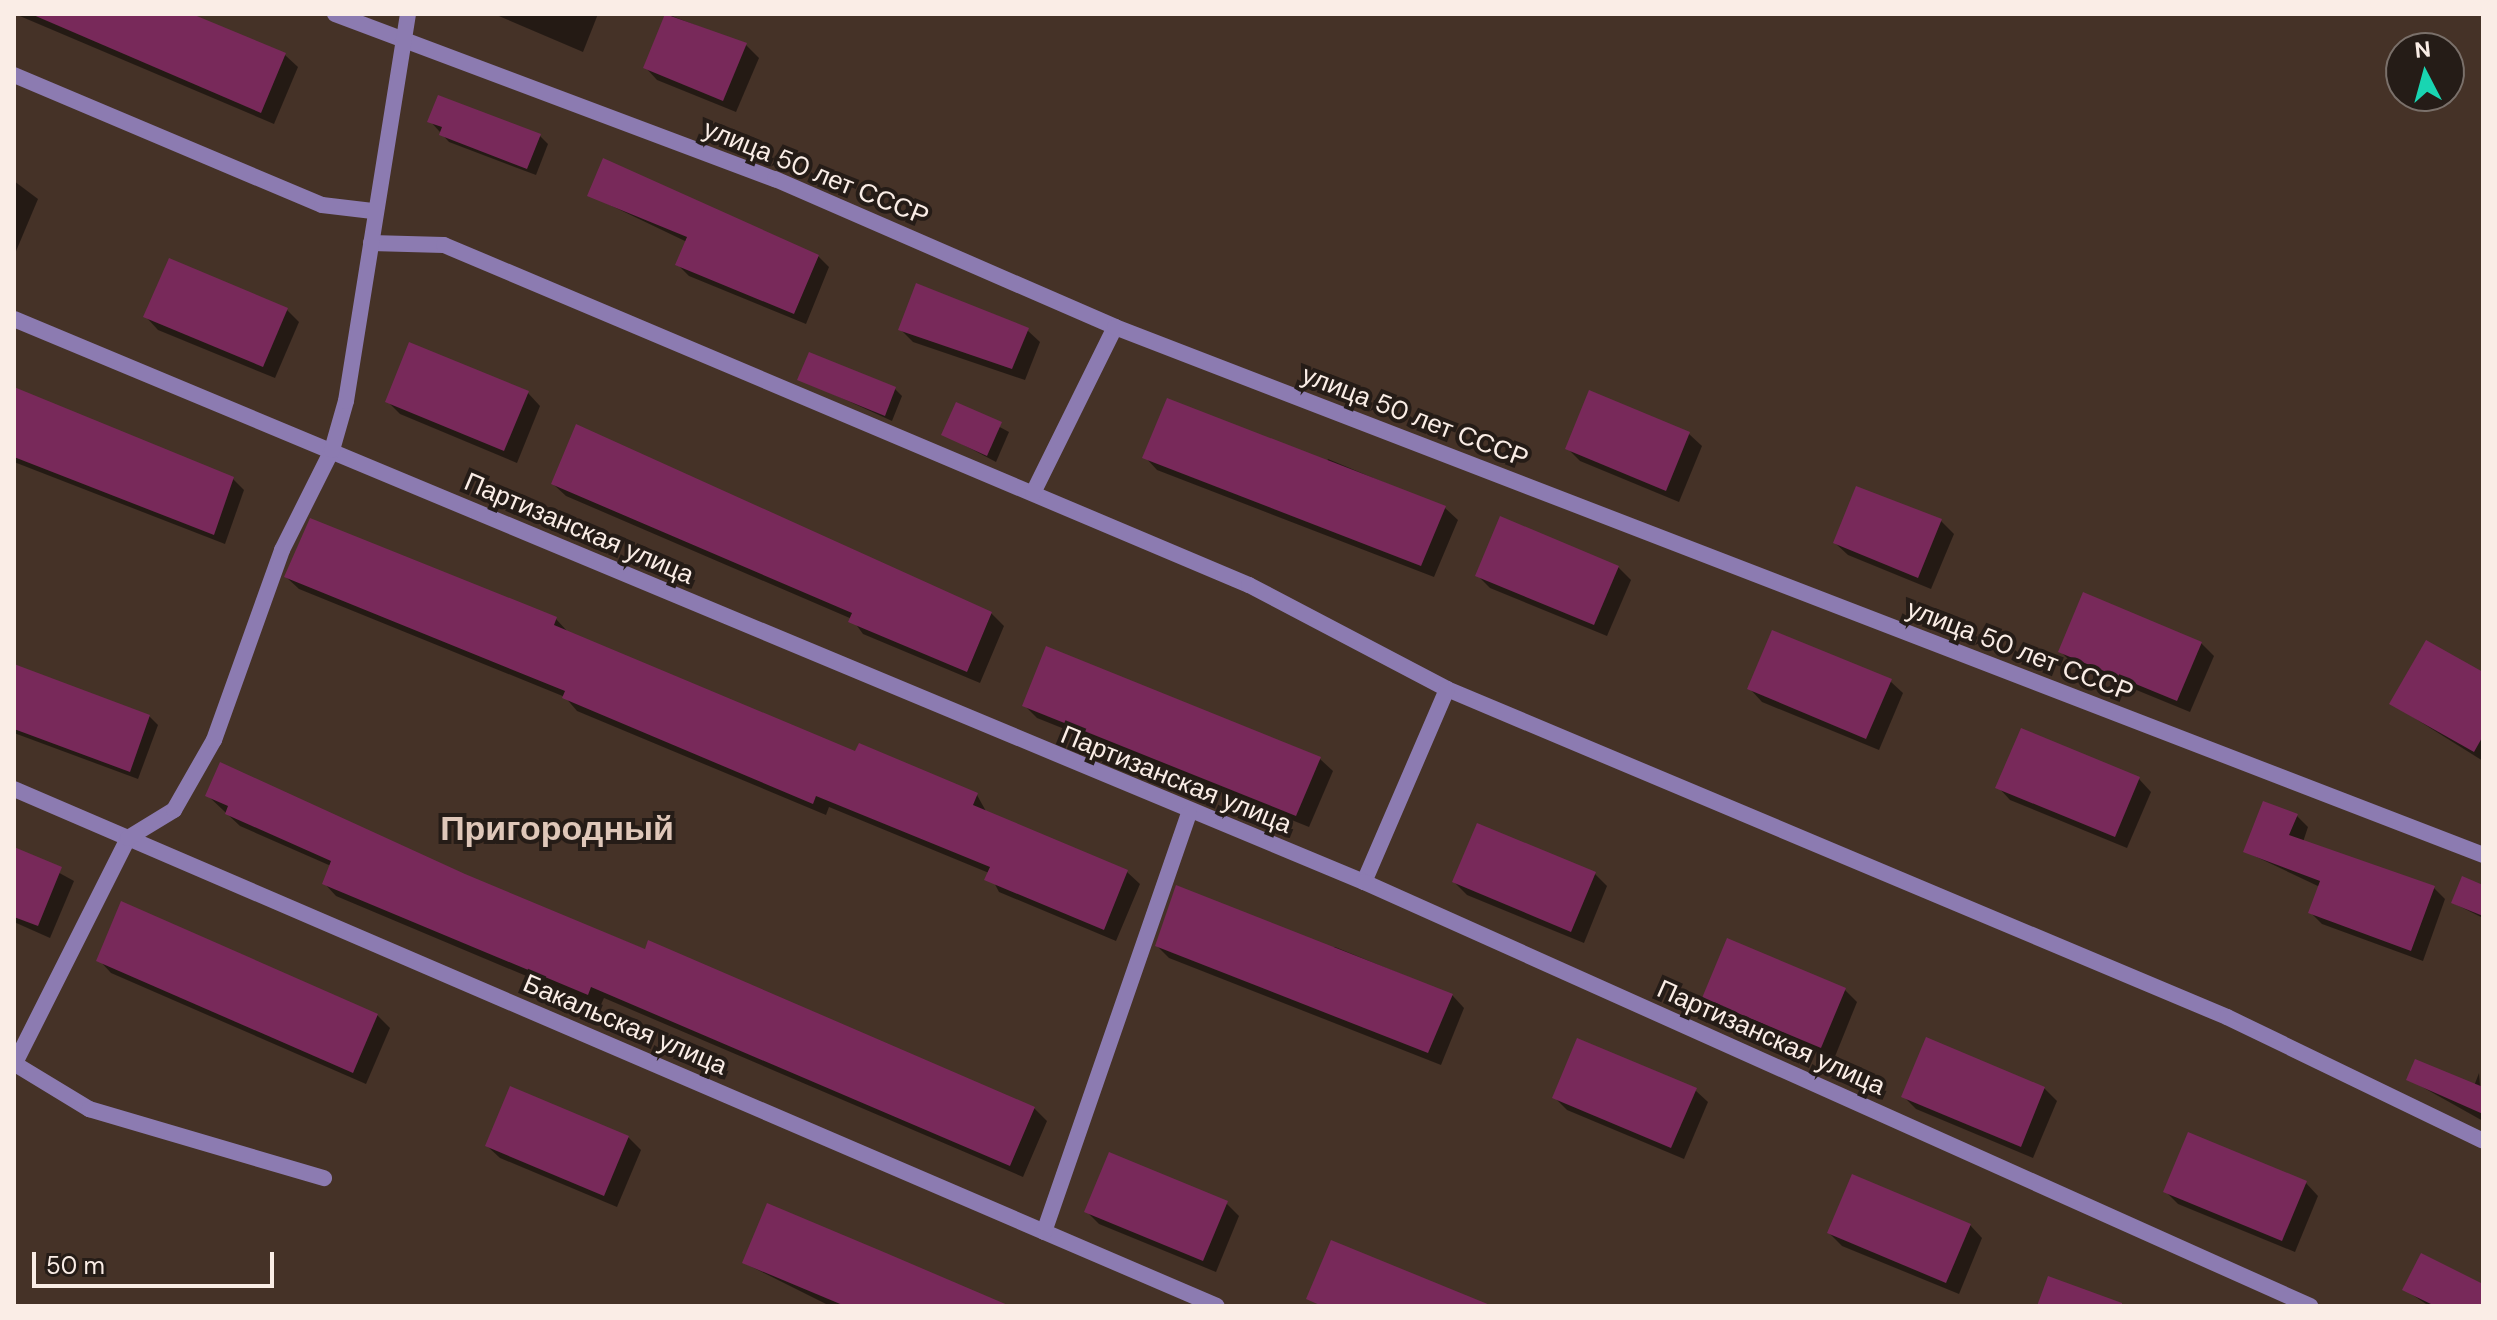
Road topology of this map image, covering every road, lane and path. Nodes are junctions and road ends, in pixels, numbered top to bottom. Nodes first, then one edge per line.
1 (335, 14) edge
2 (408, 14) edge
3 (403, 40) junction
4 (14, 75) edge
5 (373, 211) junction
6 (371, 243) junction
7 (14, 319) edge
8 (1115, 327) junction
9 (332, 450) junction
10 (1033, 493) junction
11 (1447, 689) junction
12 (14, 789) edge
13 (1189, 813) junction
14 (128, 838) junction
15 (2483, 855) edge
16 (1364, 882) junction
17 (15, 1064) edge
18 (2483, 1141) edge
19 (324, 1178) dead end
20 (1044, 1232) junction
21 (1217, 1306) edge
22 (2310, 1306) edge

1 - 3 street, улица 50 лет СССР
2 - 3 street
3 - 5 street
3 - 8 street, улица 50 лет СССР
4 - 5 street
5 - 6 street
6 - 9 street
6 - 10 street
7 - 9 street, Партизанская улица
8 - 10 street
8 - 15 street, улица 50 лет СССР
9 - 13 street, Партизанская улица
9 - 14 street
10 - 11 street
11 - 16 street
11 - 18 street
12 - 14 street, Бакальская улица
13 - 16 street, Партизанская улица
13 - 20 street
14 - 17 street
14 - 20 street, Бакальская улица
16 - 22 street, Партизанская улица
17 - 19 street
20 - 21 street, Бакальская улица

